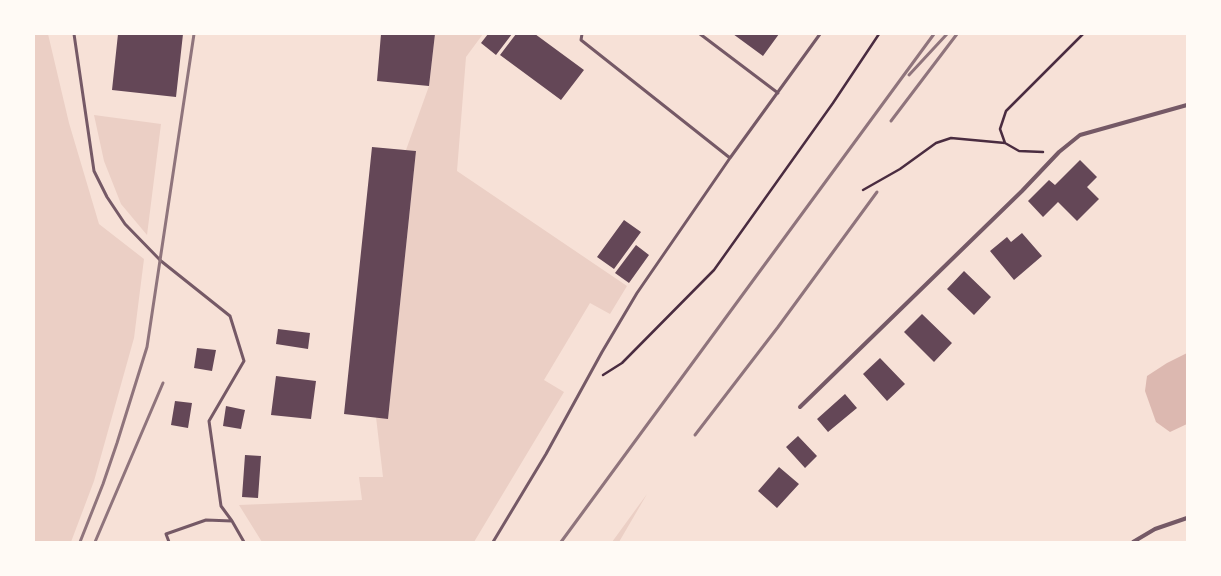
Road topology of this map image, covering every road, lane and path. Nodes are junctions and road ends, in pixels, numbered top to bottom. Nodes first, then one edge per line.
1 (74, 34) edge
2 (582, 34) edge
3 (700, 34) edge
4 (820, 34) edge
5 (879, 34) edge
6 (1083, 34) edge
7 (778, 94) junction
8 (1187, 106) edge
9 (1005, 142) junction
10 (1059, 152) junction
11 (730, 158) junction
12 (863, 190) dead end
13 (602, 376) dead end
14 (800, 407) dead end
15 (1187, 518) edge
16 (232, 521) junction
17 (169, 542) edge
18 (244, 542) edge
19 (492, 542) edge
20 (1133, 542) edge

1 - 16 lane
2 - 11 lane
3 - 7 lane
4 - 7 lane
5 - 13 path
6 - 9 path
7 - 11 lane
8 - 10 street
9 - 10 path
9 - 12 path
10 - 14 street
11 - 19 lane
15 - 20 street
16 - 17 lane
16 - 18 lane

